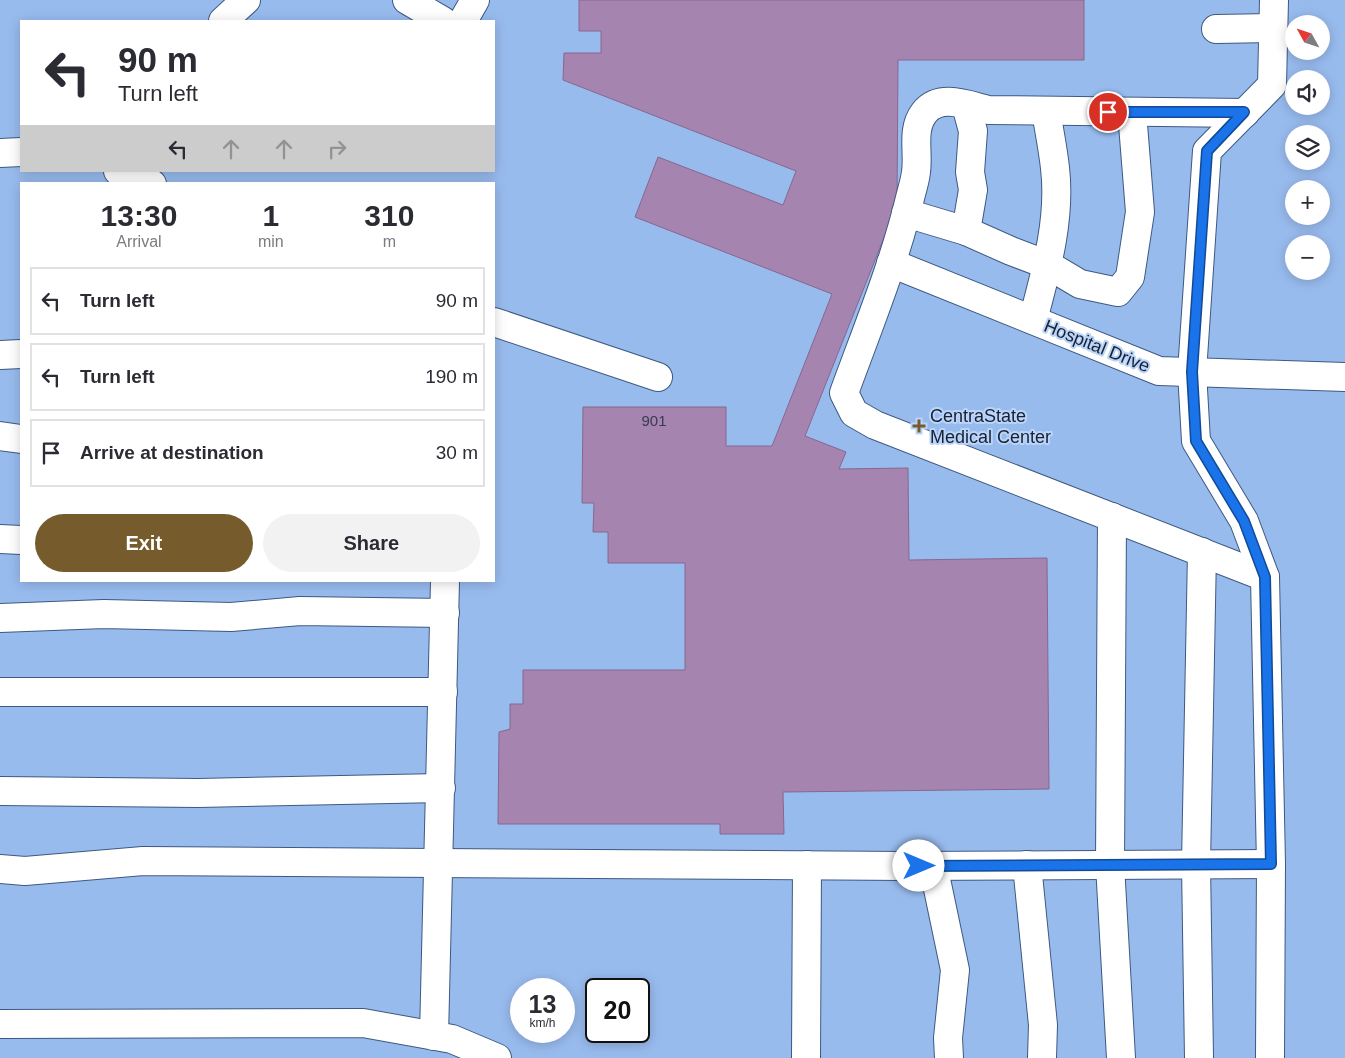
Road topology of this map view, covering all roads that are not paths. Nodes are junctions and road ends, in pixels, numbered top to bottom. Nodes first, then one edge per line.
1 (246, 0) edge
2 (407, 0) edge
3 (475, 0) edge
4 (1274, 0) edge
5 (224, 20) edge
6 (441, 20) edge
7 (464, 20) edge
8 (1273, 28) junction
9 (1216, 29) dead end
10 (966, 105) junction
11 (1046, 111) junction
12 (1132, 112) junction
13 (1244, 112) junction
14 (20, 152) edge
15 (0, 153) edge
16 (121, 172) edge
17 (147, 182) edge
18 (906, 213) junction
19 (966, 231) junction
20 (891, 263) junction
21 (1048, 264) junction
22 (1033, 320) junction
23 (495, 322) edge
24 (20, 354) edge
25 (0, 355) edge
26 (1192, 372) junction
27 (658, 376) dead end
28 (1345, 377) edge
29 (0, 436) edge
30 (20, 439) edge
31 (1112, 517) junction
32 (0, 539) edge
33 (20, 540) edge
34 (1202, 552) junction
35 (1265, 577) junction
36 (445, 582) edge
37 (445, 613) junction
38 (0, 618) edge
39 (0, 692) edge
40 (443, 692) junction
41 (441, 788) junction
42 (0, 790) edge
43 (1110, 864) junction
44 (1196, 864) junction
45 (1271, 864) junction
46 (439, 865) junction
47 (807, 865) junction
48 (1027, 865) junction
49 (933, 866) junction
50 (0, 869) edge
51 (0, 1024) edge
52 (434, 1036) junction
53 (497, 1058) edge
54 (806, 1058) edge
55 (948, 1058) edge
56 (1042, 1058) edge
57 (1121, 1058) edge
58 (1199, 1058) edge
59 (1270, 1058) edge

1 - 5 street
2 - 6 street
3 - 7 street
4 - 8 street
8 - 9 street
8 - 13 street
10 - 11 street
10 - 18 street
10 - 19 street
11 - 12 street
11 - 21 street
12 - 13 street
12 - 21 street
13 - 26 street
14 - 15 street
16 - 17 street
18 - 19 street
18 - 20 street
19 - 21 street
20 - 22 street, Hospital Drive
20 - 31 street
21 - 22 street
22 - 26 street, Hospital Drive
23 - 27 street
24 - 25 street
26 - 28 street, Hospital Drive
26 - 35 street
29 - 30 street
31 - 34 street
31 - 43 street
32 - 33 street
34 - 35 street
34 - 44 street
35 - 45 street
36 - 37 street
37 - 38 street
37 - 40 street
39 - 40 street
40 - 41 street
41 - 42 street
41 - 46 street
43 - 44 street
43 - 48 street
43 - 57 street
44 - 45 street
44 - 58 street
45 - 59 street
46 - 47 street
46 - 50 street
46 - 52 street
47 - 49 street
47 - 54 street
48 - 49 street
48 - 56 street
49 - 55 street
51 - 52 street
52 - 53 street

